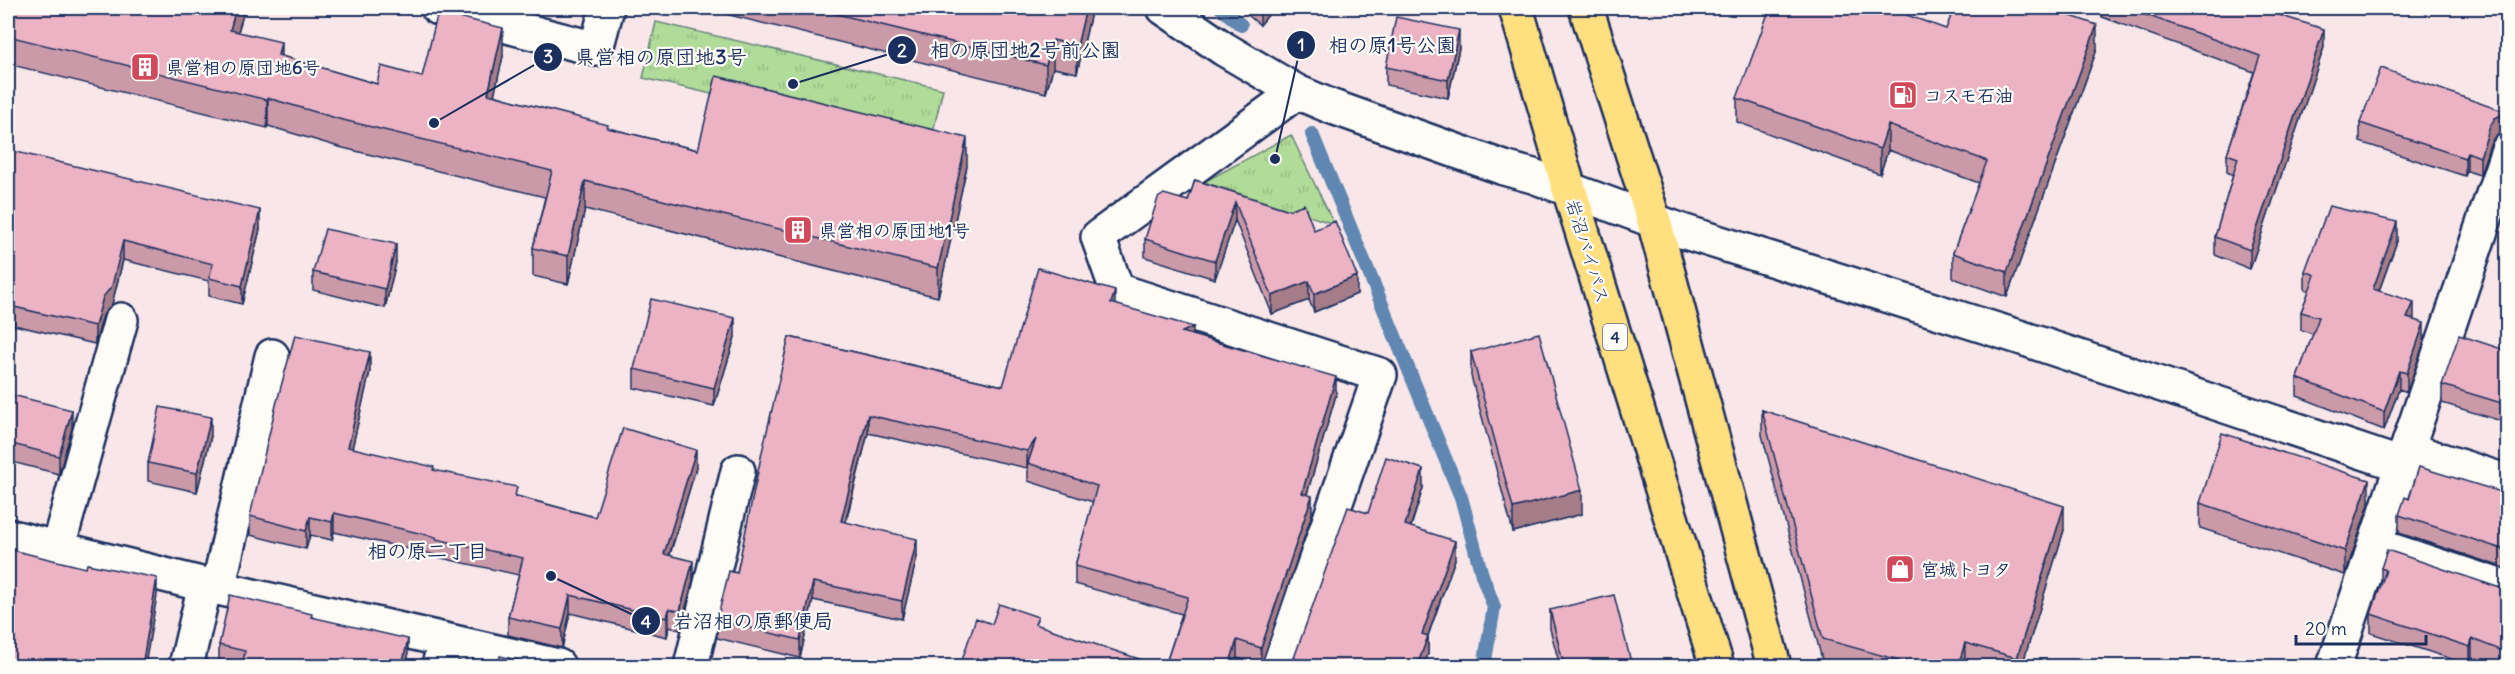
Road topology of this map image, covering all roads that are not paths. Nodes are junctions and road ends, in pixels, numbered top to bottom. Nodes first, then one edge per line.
1 (438, 8) edge
2 (607, 8) edge
3 (1164, 8) edge
4 (1516, 8) edge
5 (1586, 8) edge
6 (1297, 92) junction
7 (2508, 150) edge
8 (1569, 189) junction
9 (1654, 221) junction
10 (121, 320) dead end
11 (272, 356) dead end
12 (2404, 457) junction
13 (738, 471) dead end
14 (2508, 482) edge
15 (8, 536) edge
16 (2375, 544) junction
17 (58, 548) junction
18 (211, 587) junction
19 (2508, 589) edge
20 (442, 653) edge
21 (186, 666) edge
22 (558, 666) edge
23 (691, 666) edge
24 (1279, 666) edge
25 (1716, 666) edge
26 (1774, 666) edge
27 (2334, 666) edge

1 - 2 street
3 - 6 street
4 - 8 highway, 岩沼バイパス / 4
5 - 9 highway
6 - 8 street
6 - 24 street
7 - 12 street
8 - 9 street
8 - 25 highway, 岩沼バイパス / 4
9 - 12 street
9 - 26 highway
10 - 17 street
11 - 18 street
12 - 14 street
12 - 16 street
13 - 23 street
15 - 17 street
16 - 19 street
16 - 27 street
17 - 18 street
18 - 20 street
18 - 21 street
20 - 22 street

